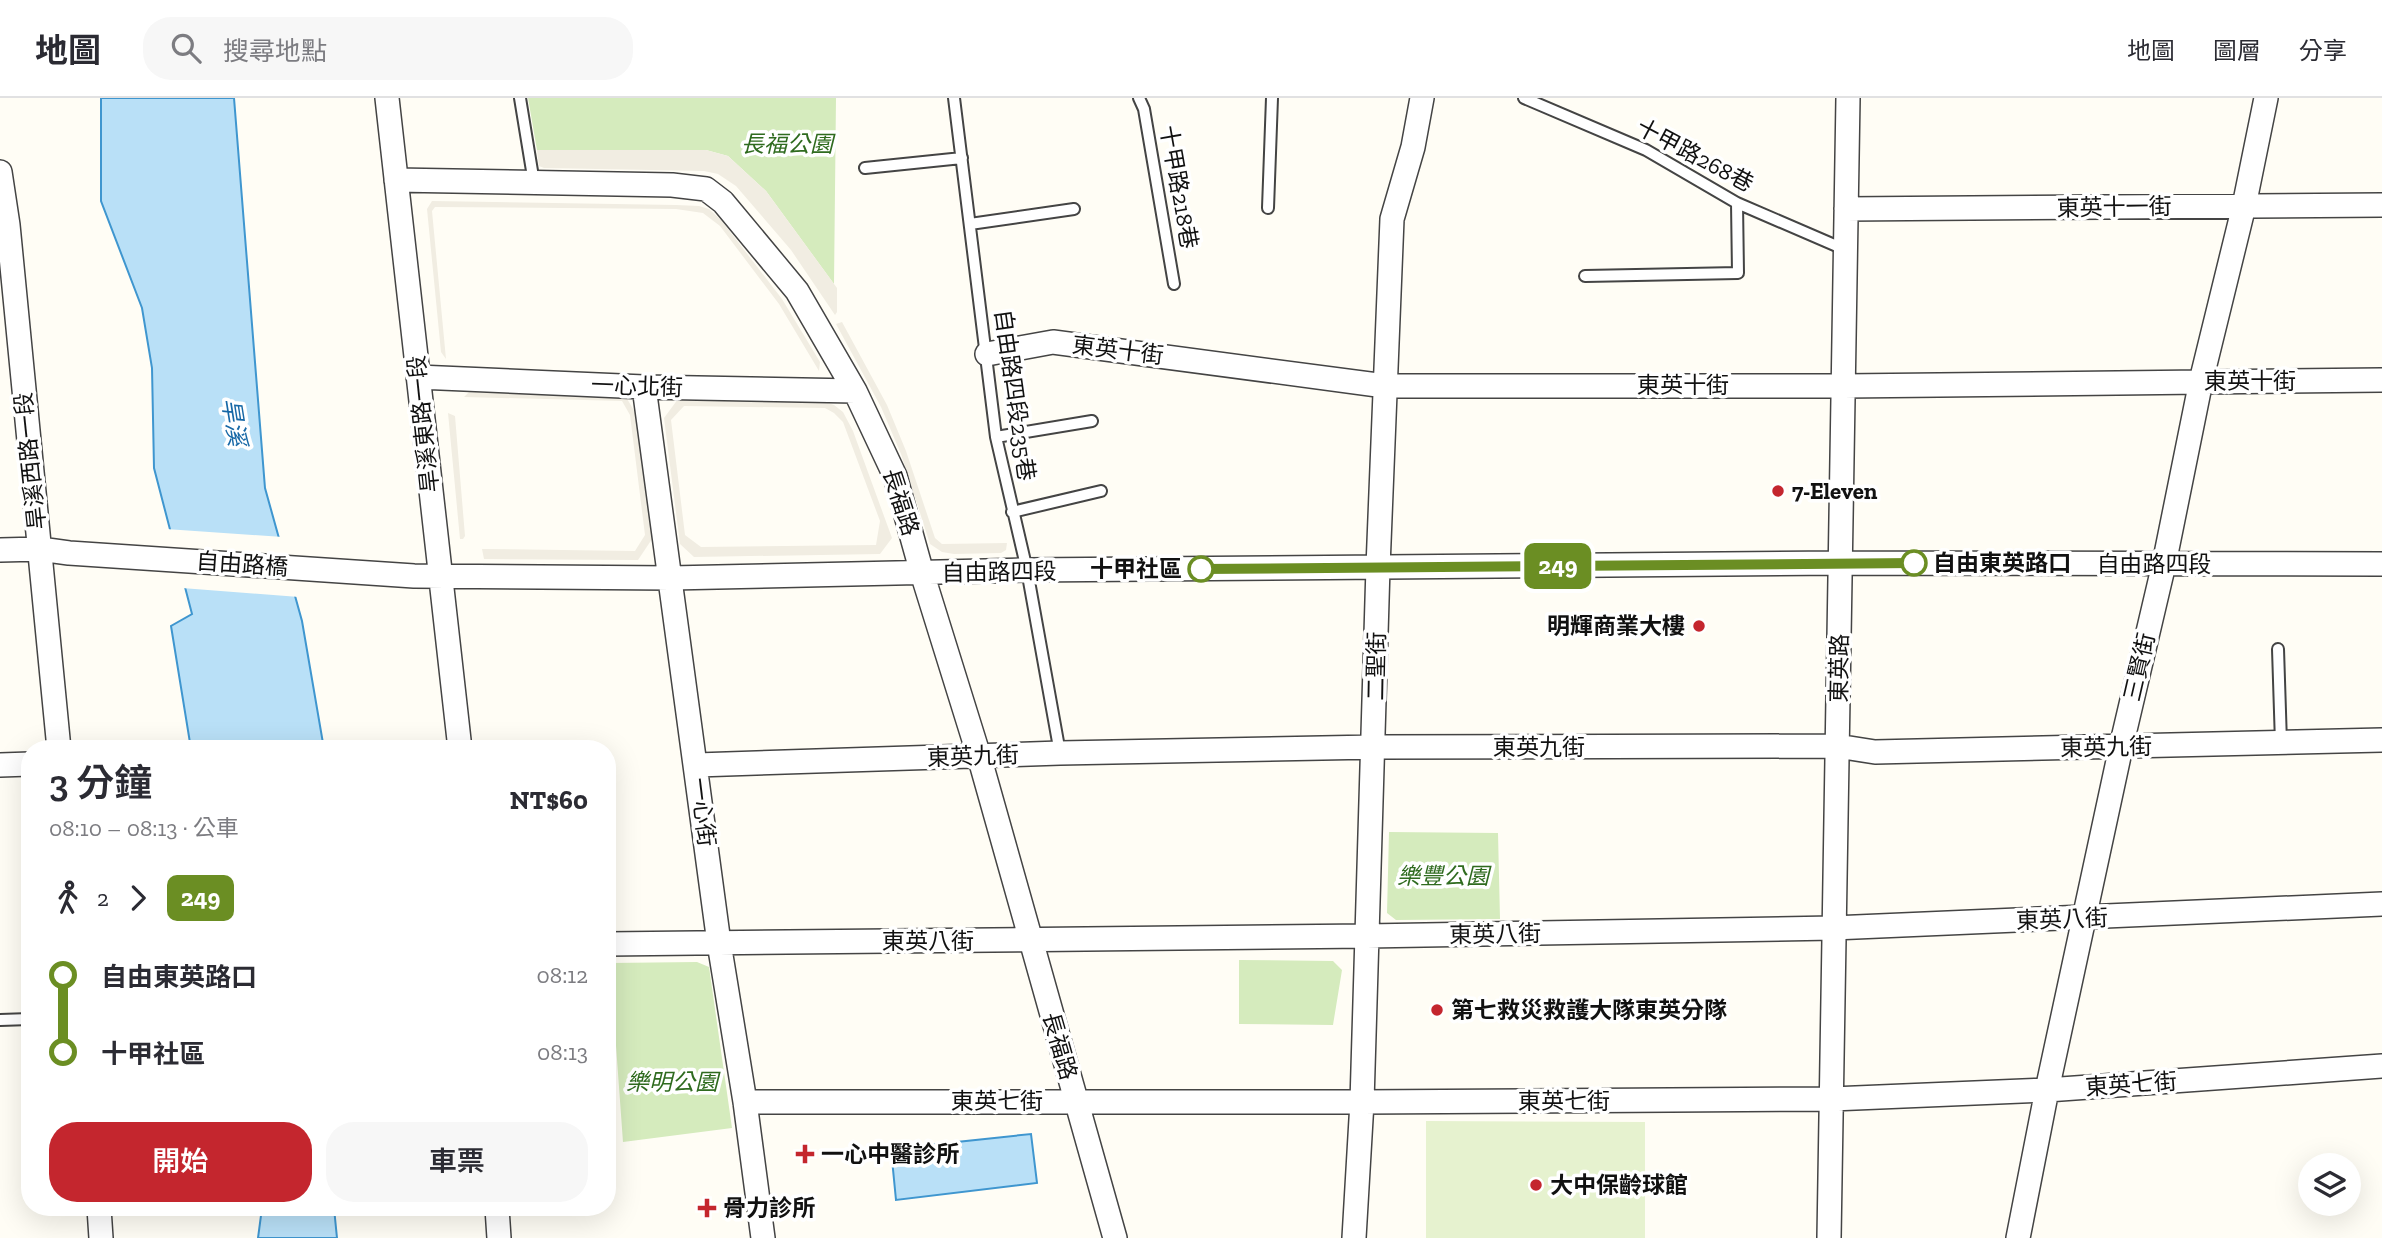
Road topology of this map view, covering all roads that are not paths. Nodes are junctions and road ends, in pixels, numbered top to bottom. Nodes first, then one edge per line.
1 (387, 98) edge
2 (520, 98) edge
3 (954, 98) edge
4 (1139, 98) edge
5 (1272, 98) edge
6 (1422, 98) edge
7 (1524, 98) edge
8 (1848, 98) edge
9 (2266, 98) edge
10 (962, 158) junction
11 (865, 168) dead end
12 (0, 172) edge
13 (396, 180) junction
14 (534, 183) junction
15 (1737, 203) junction
16 (2382, 205) edge
17 (2244, 206) junction
18 (1268, 208) dead end
19 (1074, 209) dead end
20 (1846, 209) junction
21 (970, 223) junction
22 (1846, 250) junction
23 (1586, 276) dead end
24 (1174, 284) dead end
25 (987, 354) junction
26 (418, 377) junction
27 (2382, 380) edge
28 (2202, 381) junction
29 (1385, 386) junction
30 (1844, 386) junction
31 (644, 387) junction
32 (855, 391) junction
33 (1092, 421) dead end
34 (996, 437) junction
35 (1101, 491) dead end
36 (1012, 512) junction
37 (40, 549) junction
38 (0, 550) edge
39 (1840, 563) junction
40 (2164, 564) junction
41 (2382, 564) edge
42 (1378, 567) junction
43 (1027, 570) junction
44 (922, 573) junction
45 (414, 576) joint
46 (440, 576) junction
47 (671, 578) junction
48 (2278, 649) dead end
49 (58, 740) edge
50 (459, 740) edge
51 (2382, 740) edge
52 (2281, 743) junction
53 (1838, 746) junction
54 (1374, 747) junction
55 (2121, 747) junction
56 (1060, 753) junction
57 (979, 756) junction
58 (21, 764) edge
59 (0, 765) edge
60 (697, 765) junction
61 (2382, 904) edge
62 (2084, 918) junction
63 (1833, 928) junction
64 (1367, 936) junction
65 (1030, 940) junction
66 (719, 943) junction
67 (616, 944) edge
68 (21, 1019) edge
69 (0, 1020) edge
70 (2382, 1066) edge
71 (2047, 1090) junction
72 (1832, 1099) junction
73 (1076, 1101) junction
74 (745, 1102) junction
75 (1362, 1102) junction
76 (100, 1216) edge
77 (498, 1216) edge
78 (101, 1238) edge
79 (499, 1238) edge
80 (763, 1238) edge
81 (1115, 1238) edge
82 (1354, 1238) edge
83 (1829, 1238) edge
84 (2018, 1238) edge

1 - 13 street, 旱溪東路一段
2 - 14 lane
3 - 10 lane, 自由路四段235巷
4 - 24 lane, 十甲路218巷
5 - 18 lane
6 - 29 street, 二聖街
7 - 15 lane, 十甲路268巷
8 - 20 street, 東英路
9 - 17 street, 三賢街
10 - 11 lane
10 - 21 lane, 自由路四段235巷
12 - 37 street, 旱溪西路一段
13 - 14 street, 長福路
13 - 26 street, 旱溪東路一段
14 - 32 street, 長福路
15 - 22 lane, 十甲路268巷
15 - 23 lane
16 - 17 street, 東英十一街
17 - 20 street, 東英十一街
17 - 28 street, 三賢街
19 - 21 lane
20 - 22 street, 東英路
21 - 25 lane, 自由路四段235巷
22 - 30 street, 東英路
25 - 29 street, 東英十街
25 - 34 lane, 自由路四段235巷
26 - 31 street, 一心北街
26 - 46 street, 旱溪東路一段
27 - 28 street, 東英十街
28 - 30 street, 東英十街
28 - 40 street, 三賢街
29 - 30 street, 東英十街
29 - 42 street, 二聖街
30 - 39 street, 東英路
31 - 32 street, 一心北街
31 - 47 street, 一心街
32 - 44 street, 長福路
33 - 34 lane
34 - 36 lane, 自由路四段235巷
35 - 36 lane
36 - 43 lane, 自由路四段235巷
37 - 38 street
37 - 45 street, 自由路橋
37 - 49 street, 旱溪西路一段
39 - 40 street, 自由路四段
39 - 42 street, 自由路四段
39 - 53 street, 東英路
40 - 41 street, 自由路四段
40 - 55 street, 三賢街
42 - 43 street, 自由路四段
42 - 54 street, 二聖街
43 - 44 street, 自由路四段
43 - 56 lane, 自由路四段235巷
44 - 47 street, 自由路四段
44 - 57 street, 長福路
45 - 46 street, 自由路四段
46 - 47 street, 自由路四段
46 - 50 street, 旱溪東路一段
47 - 60 street, 一心街
48 - 52 lane
51 - 52 street, 東英九街
52 - 55 street, 東英九街
53 - 54 street, 東英九街
53 - 55 street, 東英九街
53 - 63 street, 東英路
54 - 56 street, 東英九街
54 - 64 street, 二聖街
55 - 62 street, 三賢街
56 - 57 street, 東英九街
57 - 60 street, 東英九街
57 - 65 street, 長福路
58 - 59 street
60 - 66 street, 一心街
61 - 62 street, 東英八街
62 - 63 street, 東英八街
62 - 71 street, 三賢街
63 - 64 street, 東英八街
63 - 72 street, 東英路
64 - 65 street, 東英八街
64 - 75 street, 二聖街
65 - 66 street, 東英八街
65 - 73 street, 長福路
66 - 67 street, 東英八街
66 - 74 street, 一心街
68 - 69 lane
70 - 71 street, 東英七街
71 - 72 street, 東英七街
71 - 84 street, 三賢街
72 - 75 street, 東英七街
72 - 83 street, 東英路
73 - 74 street, 東英七街
73 - 75 street, 東英七街
73 - 81 street, 長福路
74 - 80 street, 一心街
75 - 82 street, 二聖街
76 - 78 street
77 - 79 street

